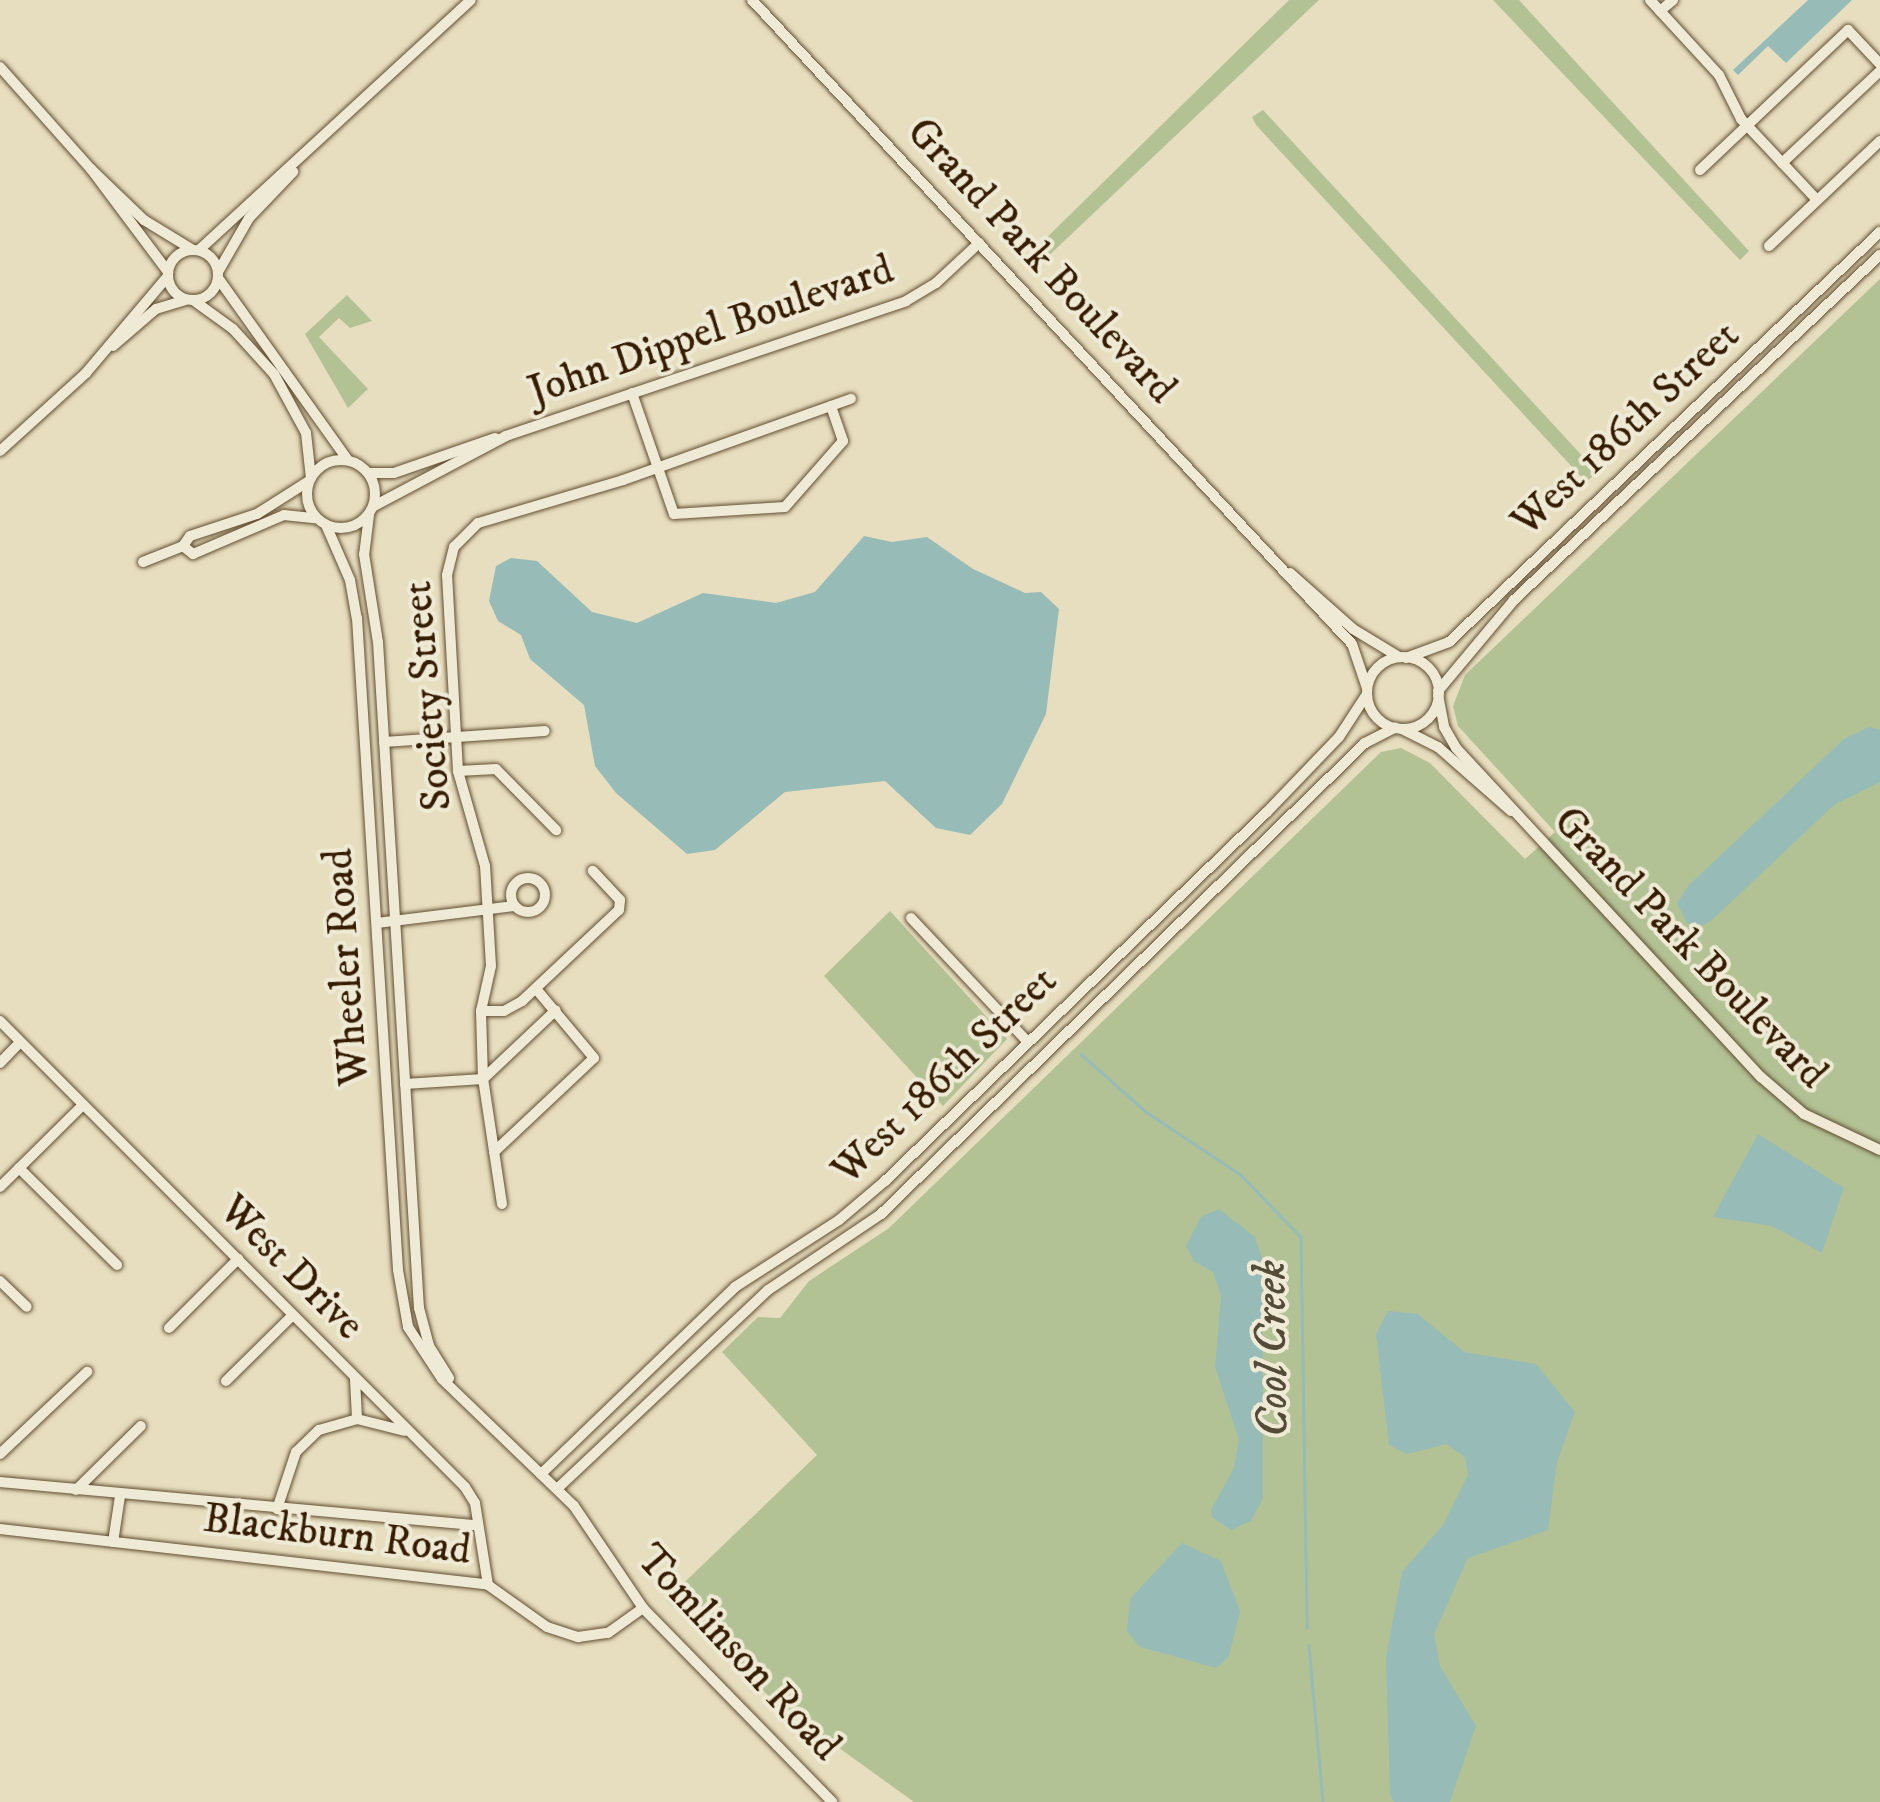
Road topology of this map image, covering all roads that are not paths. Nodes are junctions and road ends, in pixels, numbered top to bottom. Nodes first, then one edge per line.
1 (472, 0) edge
2 (752, 0) edge
3 (1650, 0) edge
4 (1672, 0) edge
5 (1660, 11) junction
6 (0, 67) edge
7 (1880, 68) edge
8 (1747, 126) junction
9 (1880, 141) edge
10 (1782, 163) junction
11 (296, 167) junction
12 (91, 168) junction
13 (1700, 170) dead end
14 (1817, 200) junction
15 (1880, 232) edge
16 (979, 243) junction
17 (1769, 246) dead end
18 (196, 250) junction
19 (1880, 255) edge
20 (167, 274) junction
21 (218, 275) junction
22 (190, 300) junction
23 (112, 346) junction
24 (632, 393) junction
25 (851, 399) dead end
26 (831, 406) junction
27 (506, 436) junction
28 (0, 451) edge
29 (348, 460) junction
30 (658, 468) junction
31 (368, 473) junction
32 (311, 479) junction
33 (371, 510) junction
34 (321, 522) junction
35 (183, 546) junction
36 (142, 562) dead end
37 (1282, 567) junction
38 (1403, 658) junction
39 (1367, 691) junction
40 (1438, 693) junction
41 (1399, 729) junction
42 (545, 731) dead end
43 (459, 736) junction
44 (384, 742) junction
45 (458, 771) junction
46 (1512, 811) junction
47 (556, 830) dead end
48 (593, 871) dead end
49 (514, 906) dead end
50 (488, 912) junction
51 (911, 918) dead end
52 (394, 920) junction
53 (376, 922) junction
54 (536, 989) junction
55 (556, 1010) junction
56 (480, 1012) junction
57 (0, 1022) edge
58 (20, 1042) junction
59 (1028, 1042) junction
60 (0, 1063) edge
61 (483, 1079) junction
62 (405, 1084) junction
63 (83, 1105) junction
64 (949, 1120) junction
65 (965, 1134) junction
66 (1880, 1150) edge
67 (494, 1152) junction
68 (19, 1168) junction
69 (0, 1186) edge
70 (502, 1204) dead end
71 (238, 1260) junction
72 (117, 1265) dead end
73 (0, 1281) edge
74 (26, 1307) dead end
75 (293, 1315) junction
76 (168, 1328) dead end
77 (88, 1372) dead end
78 (355, 1378) junction
79 (226, 1381) dead end
80 (458, 1391) junction
81 (357, 1419) junction
82 (141, 1426) dead end
83 (411, 1434) junction
84 (0, 1454) edge
85 (540, 1474) junction
86 (0, 1482) edge
87 (76, 1490) junction
88 (561, 1493) junction
89 (120, 1496) junction
90 (277, 1509) junction
91 (476, 1526) junction
92 (0, 1529) edge
93 (113, 1542) junction
94 (488, 1585) junction
95 (643, 1608) junction
96 (832, 1802) edge

1 - 11 street
2 - 16 street, Grand Park Boulevard
3 - 5 street
4 - 5 street
5 - 8 street
6 - 12 street
7 - 8 street
7 - 10 street
8 - 10 street
8 - 13 street
9 - 14 street
10 - 14 street
11 - 18 street
11 - 21 street
12 - 18 street
12 - 20 street
14 - 17 street
15 - 38 street, West 186th Street
16 - 24 street, John Dippel Boulevard
16 - 37 street, Grand Park Boulevard
18 - 20 street
18 - 21 street
19 - 40 street, West 186th Street
20 - 22 street
20 - 23 street
21 - 22 street
21 - 29 street
22 - 23 street
22 - 32 street
23 - 28 street
24 - 27 street, John Dippel Boulevard
24 - 30 street
25 - 26 street, Society Street
26 - 30 street, Society Street
26 - 30 street
27 - 31 street, John Dippel Boulevard
27 - 33 street, John Dippel Boulevard
29 - 31 street
29 - 32 street
30 - 43 street, Society Street
31 - 33 street
32 - 34 street
32 - 35 street
33 - 34 street
33 - 44 street, Wheeler Road
34 - 35 street
34 - 53 street, Wheeler Road
35 - 36 street
37 - 38 street, Grand Park Boulevard
37 - 39 street, Grand Park Boulevard
38 - 39 street
38 - 40 street
39 - 41 street
39 - 59 street, West 186th Street
40 - 41 street
40 - 46 street, Grand Park Boulevard
41 - 46 street, Grand Park Boulevard
41 - 65 street, West 186th Street
42 - 43 street
43 - 44 street
43 - 45 street, Society Street
44 - 52 street, Wheeler Road
45 - 47 street
45 - 50 street, Society Street
46 - 66 street, Grand Park Boulevard
48 - 54 street
49 - 50 street
50 - 52 street
50 - 56 street, Society Street
51 - 59 street
52 - 53 street
52 - 62 street, Wheeler Road
53 - 80 street, Wheeler Road
54 - 55 street
54 - 56 street
55 - 61 street
55 - 67 street
56 - 61 street, Society Street
57 - 58 street, West Drive
58 - 60 street
58 - 63 street, West Drive
59 - 64 street, West 186th Street
61 - 62 street
61 - 67 street, Society Street
62 - 80 street, Wheeler Road
63 - 68 street
63 - 71 street, West Drive
64 - 65 street
64 - 85 street, West 186th Street
65 - 88 street, West 186th Street
67 - 70 street, Society Street
68 - 69 street
68 - 72 street
71 - 75 street, West Drive
71 - 76 street
73 - 74 street
75 - 78 street, West Drive
75 - 79 street
77 - 84 street
78 - 81 street
78 - 83 street, West Drive
80 - 85 street, Wheeler Road
81 - 83 street
81 - 90 street
82 - 87 street
83 - 91 street, West Drive
85 - 88 street, Wheeler Road
86 - 87 street
87 - 89 street
88 - 95 street, Tomlinson Road
89 - 90 street
89 - 93 street
90 - 91 street
91 - 94 street, West Drive
92 - 93 street, Blackburn Road
93 - 94 street, Blackburn Road
94 - 95 street, Blackburn Road
95 - 96 street, Tomlinson Road

